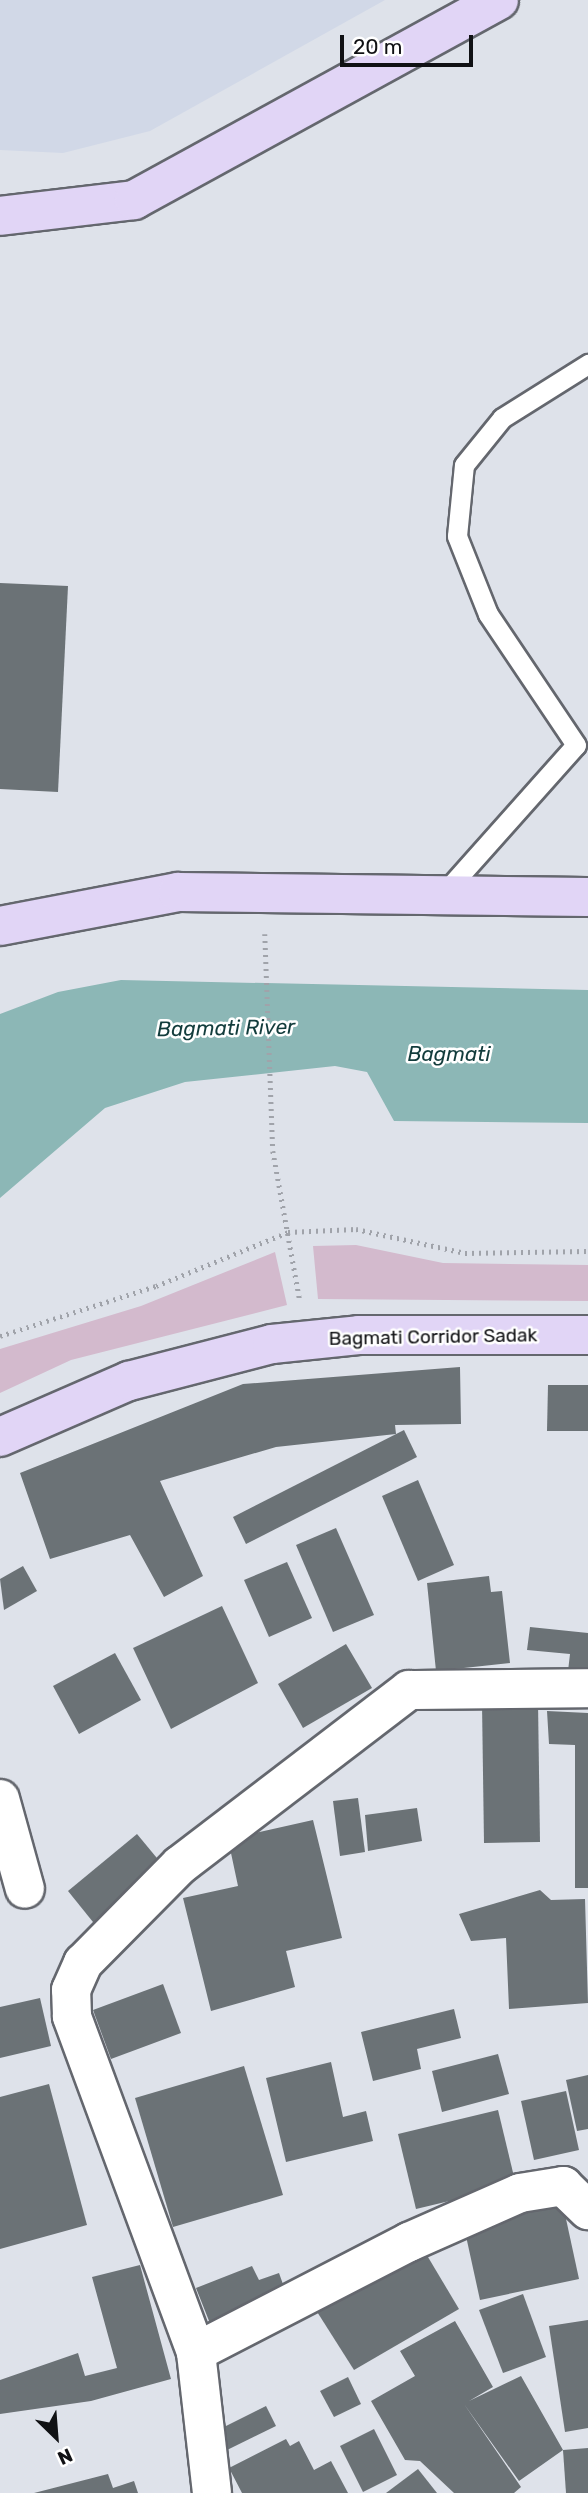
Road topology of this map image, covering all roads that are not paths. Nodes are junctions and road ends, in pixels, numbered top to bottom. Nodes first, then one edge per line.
1 (499, 0) edge
2 (0, 216) edge
3 (588, 364) edge
4 (582, 747) edge
5 (444, 893) junction
6 (588, 897) edge
7 (0, 926) edge
8 (588, 1335) edge
9 (0, 1437) edge
10 (588, 1688) edge
11 (0, 1799) edge
12 (25, 1889) dead end
13 (588, 2210) edge
14 (196, 2352) junction
15 (212, 2493) edge

1 - 2 main road
3 - 4 lane
4 - 5 lane
5 - 6 main road
5 - 7 main road
8 - 9 main road, Bagmati Corridor Sadak
10 - 14 street
11 - 12 street
13 - 14 street
14 - 15 street

